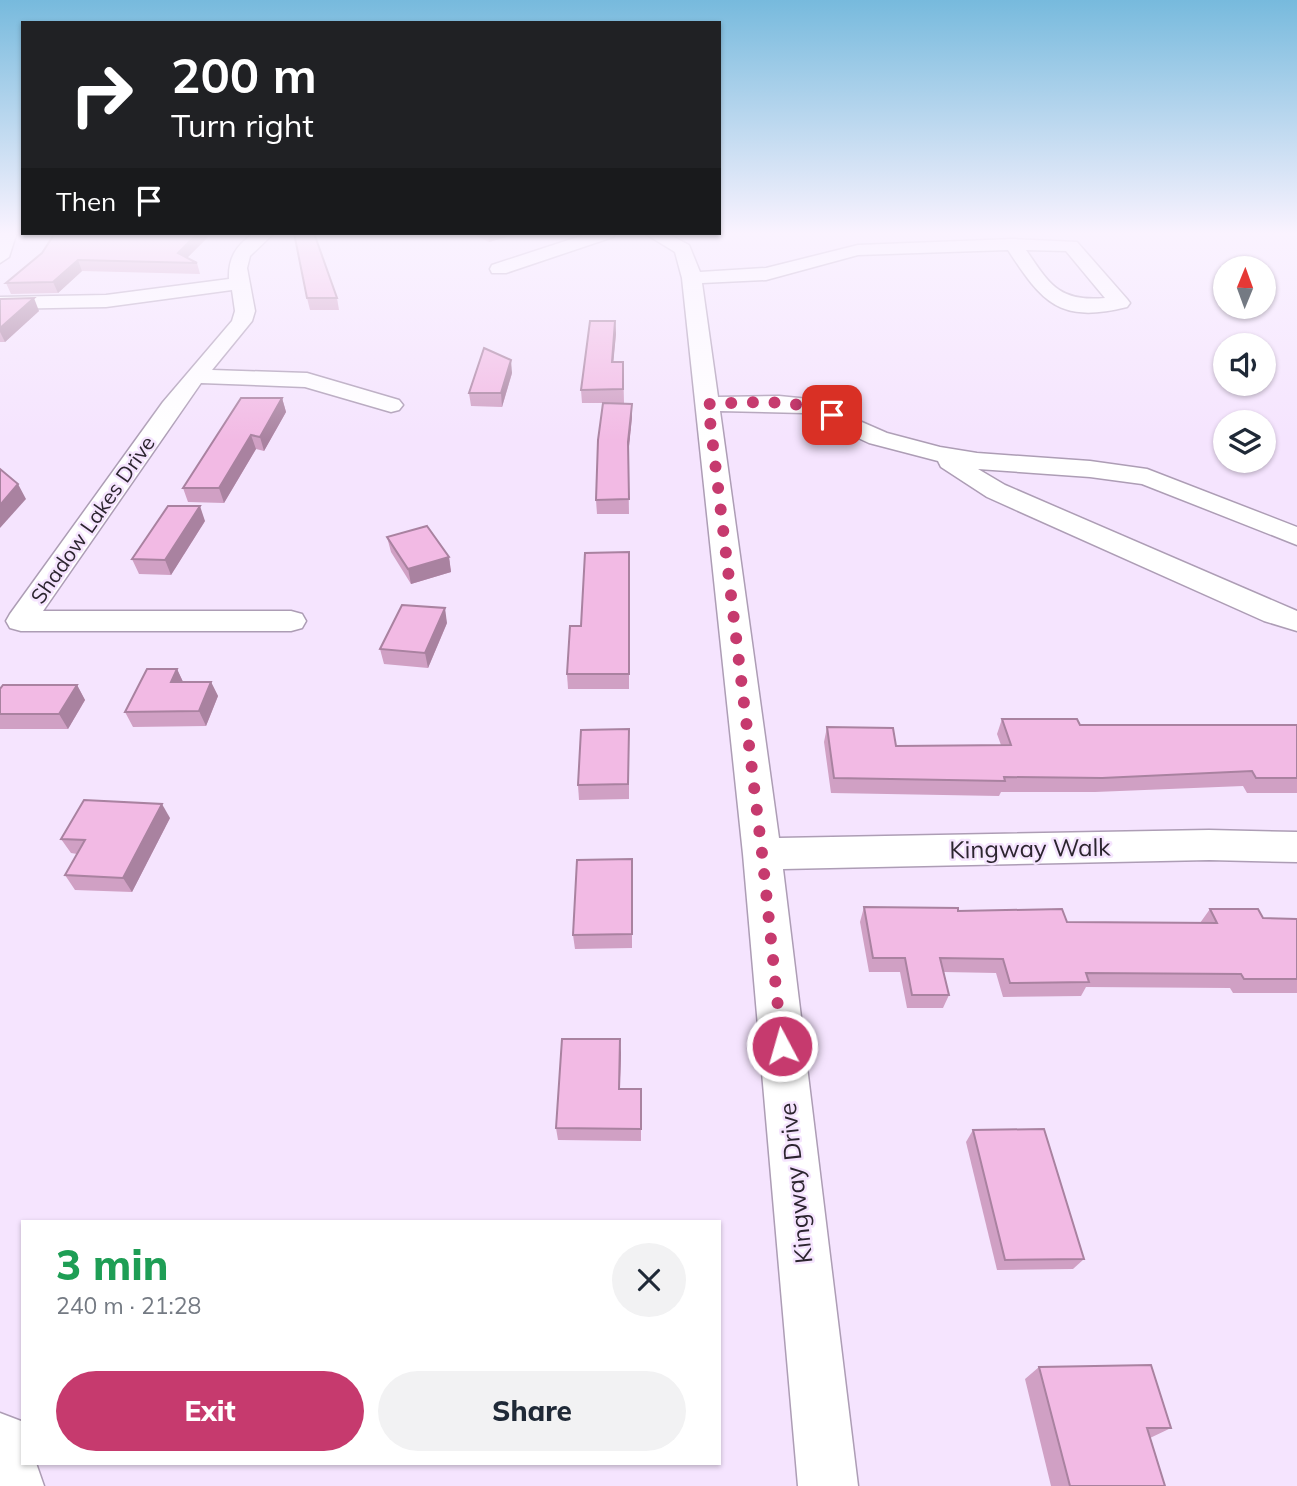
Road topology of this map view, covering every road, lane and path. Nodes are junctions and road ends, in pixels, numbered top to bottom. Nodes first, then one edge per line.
1 (58, 301) edge
2 (245, 301) edge
3 (695, 301) edge
4 (1063, 301) edge
5 (1119, 301) edge
6 (0, 303) edge
7 (195, 376) junction
8 (708, 404) junction
9 (391, 405) dead end
10 (938, 454) junction
11 (1297, 537) edge
12 (291, 621) dead end
13 (1297, 621) edge
14 (1297, 847) edge
15 (762, 853) junction
16 (0, 1442) edge
17 (14, 1486) edge
18 (828, 1486) edge

1 - 6 street
2 - 7 street, Shadow Lakes Drive
3 - 8 street, Kingway Drive
4 - 5 street
7 - 9 street
7 - 12 street, Shadow Lakes Drive
8 - 10 street
8 - 15 street, Kingway Drive
10 - 11 street
10 - 13 street
14 - 15 street, Kingway Walk
15 - 18 street, Kingway Drive
16 - 17 street

